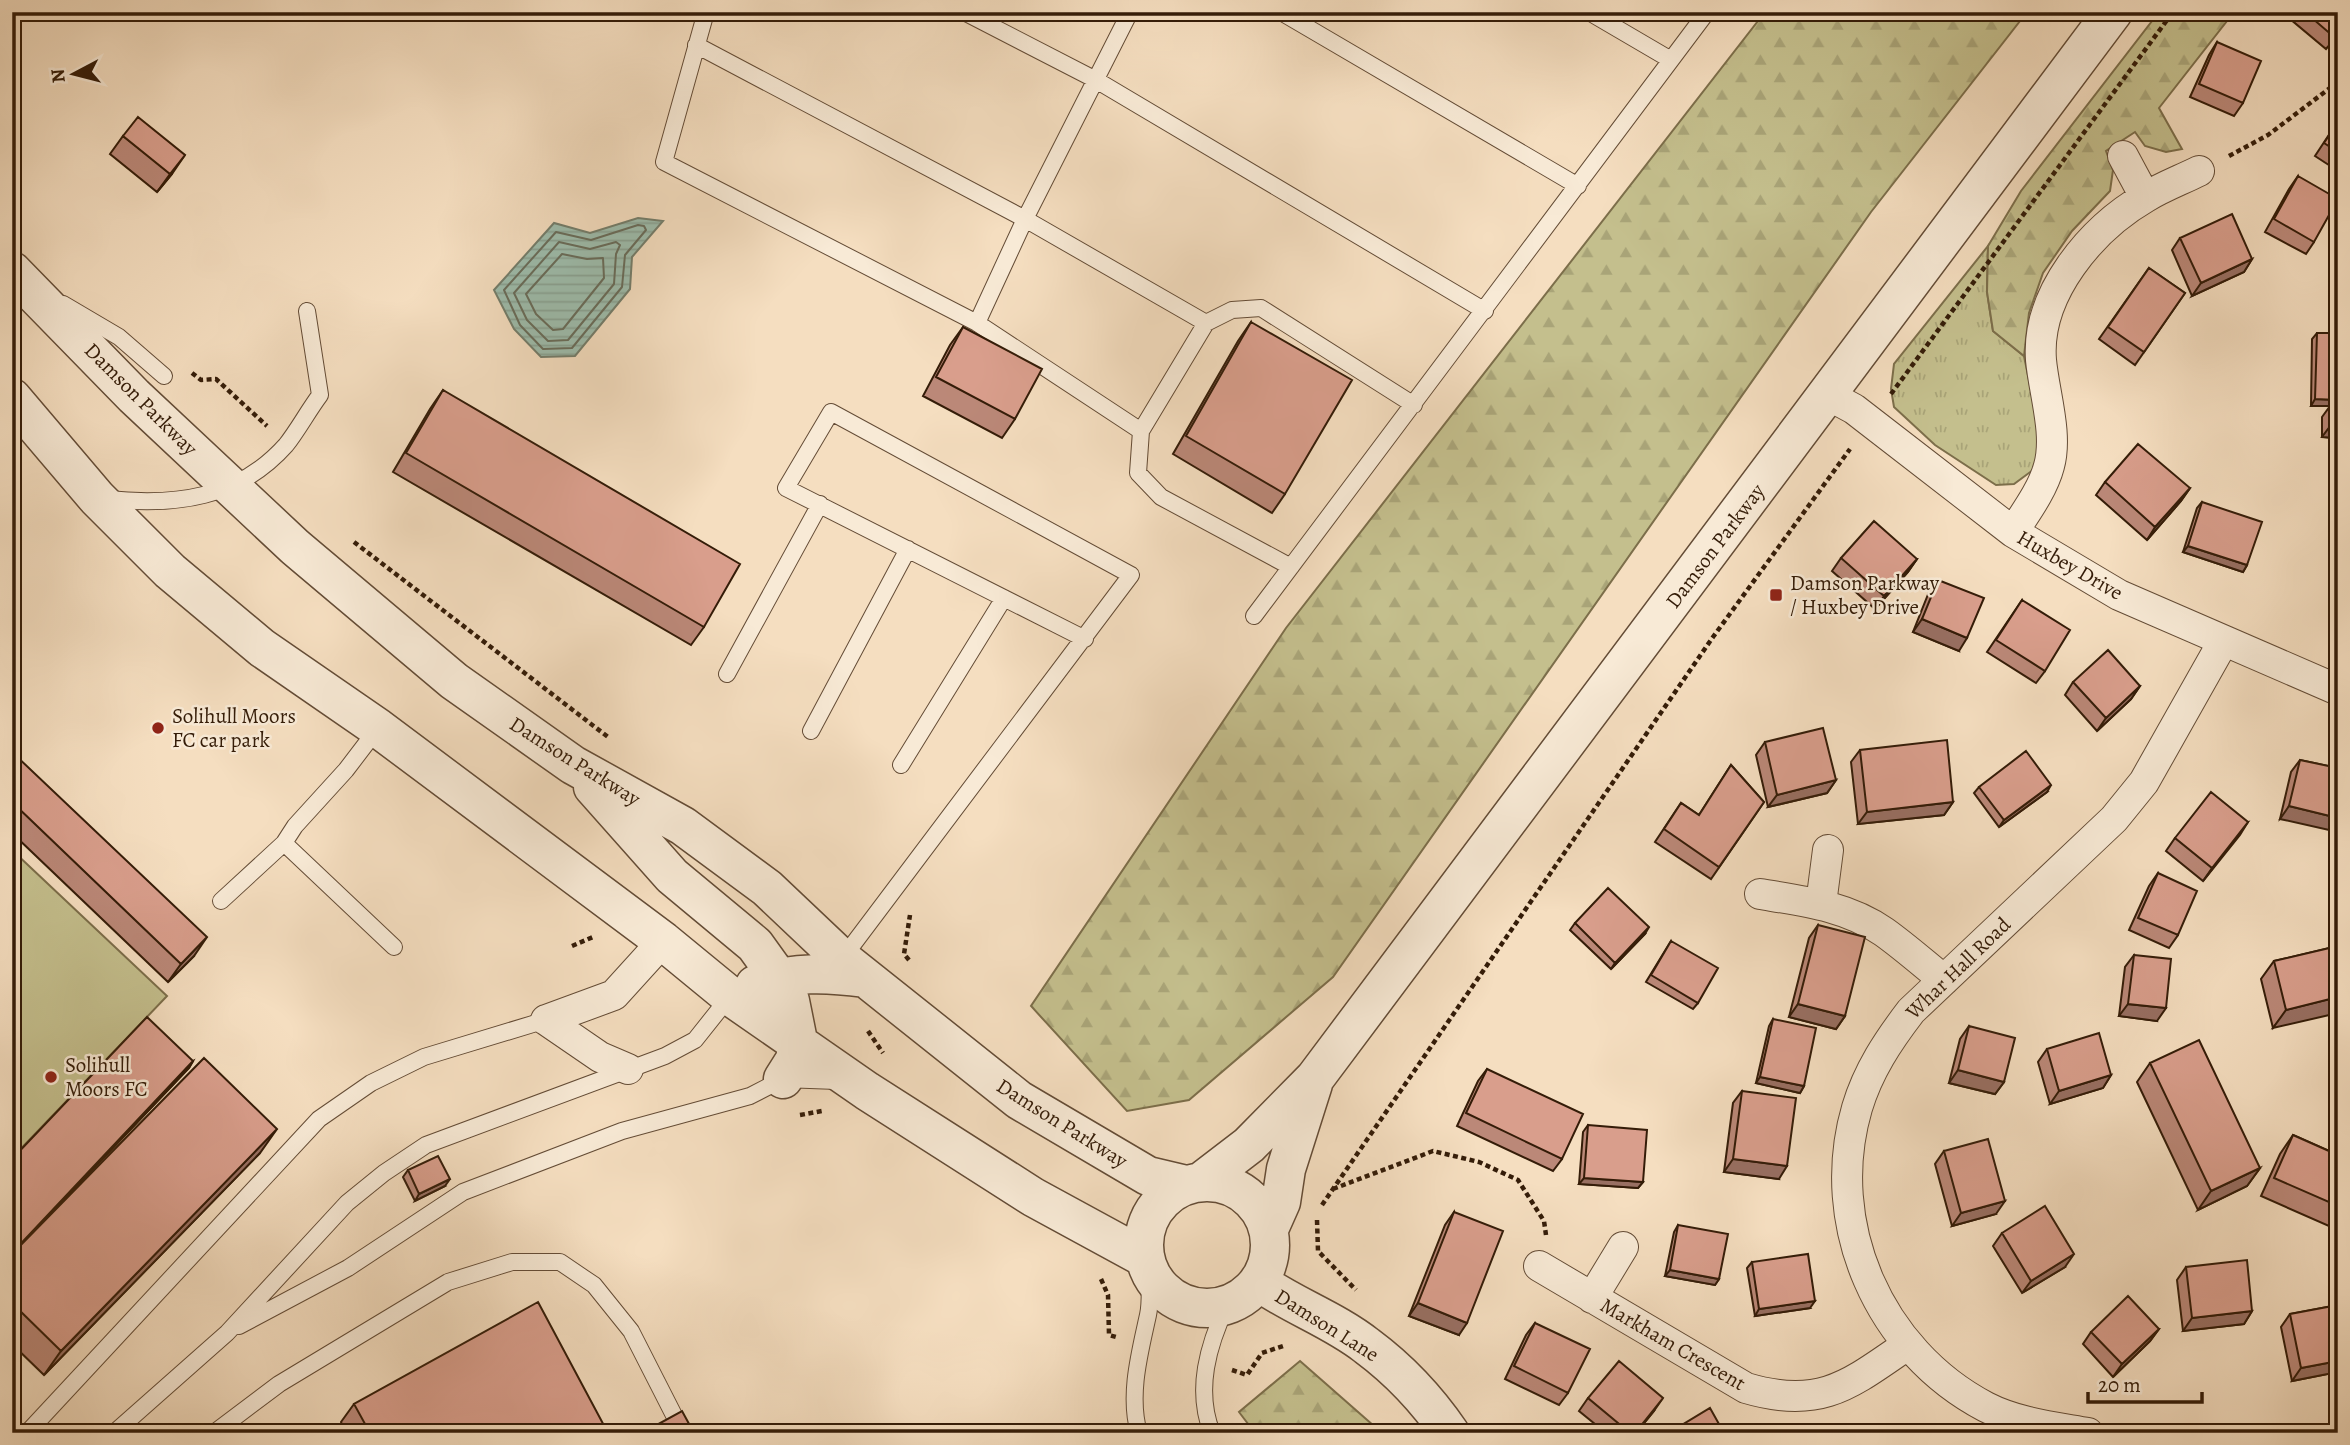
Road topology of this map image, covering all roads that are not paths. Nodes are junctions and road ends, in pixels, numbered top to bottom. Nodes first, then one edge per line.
1 (706, 12) edge
2 (964, 12) edge
3 (1130, 12) edge
4 (1281, 12) edge
5 (1589, 12) edge
6 (1707, 12) edge
7 (2113, 12) edge
8 (696, 45) junction
9 (1671, 60) junction
10 (1096, 80) junction
11 (2123, 156) dead end
12 (2199, 171) road end
13 (1578, 186) junction
14 (2145, 197) junction
15 (1025, 219) junction
16 (19, 277) edge
17 (1485, 311) junction
18 (307, 312) dead end
19 (977, 323) junction
20 (1206, 323) junction
21 (164, 376) dead end
22 (1828, 395) junction
23 (12, 398) edge
24 (1414, 404) junction
25 (1141, 431) junction
26 (245, 478) junction
27 (97, 498) junction
28 (820, 504) junction
29 (2013, 532) junction
30 (908, 549) junction
31 (1291, 567) junction
32 (1004, 598) junction
33 (1254, 616) dead end
34 (1086, 639) junction
35 (2223, 642) junction
36 (727, 674) dead end
37 (2338, 690) edge
38 (378, 728) junction
39 (811, 731) dead end
40 (573, 765) junction
41 (901, 765) dead end
42 (284, 844) junction
43 (1828, 850) dead end
44 (1760, 894) dead end
45 (221, 901) dead end
46 (1821, 904) junction
47 (663, 941) junction
48 (394, 947) dead end
49 (854, 968) junction
50 (778, 977) junction
51 (1944, 980) junction
52 (730, 996) junction
53 (546, 1020) junction
54 (798, 1041) junction
55 (628, 1069) junction
56 (783, 1079) junction
57 (1315, 1079) junction
58 (867, 1091) junction
59 (1194, 1183) junction
60 (1269, 1229) junction
61 (1623, 1247) dead end
62 (1147, 1265) junction
63 (1539, 1266) road end
64 (1259, 1282) junction
65 (1592, 1298) junction
66 (1227, 1305) junction
67 (227, 1333) junction
68 (1907, 1345) junction
69 (27, 1433) edge
70 (114, 1433) edge
71 (214, 1433) edge
72 (684, 1433) edge
73 (1139, 1433) edge
74 (1212, 1433) edge
75 (1450, 1433) edge
76 (2088, 1433) edge

1 - 8 lane
2 - 10 lane
3 - 10 lane
4 - 13 lane
5 - 9 lane
6 - 9 lane
7 - 22 street, Damson Parkway
8 - 15 lane
8 - 19 lane
9 - 13 lane
10 - 15 lane
10 - 17 lane
11 - 14 street
12 - 14 street
13 - 17 lane
14 - 29 street
15 - 19 lane
15 - 20 lane
16 - 21 lane
16 - 26 street, Damson Parkway
17 - 24 lane
18 - 26 lane
19 - 25 lane
20 - 24 lane
20 - 25 lane
22 - 29 street, Huxbey Drive
22 - 57 street, Damson Parkway
23 - 27 street
24 - 31 lane
25 - 31 lane
26 - 27 lane
26 - 40 street, Damson Parkway
27 - 38 street
28 - 30 lane
28 - 34 lane
28 - 36 lane
29 - 35 street, Huxbey Drive
30 - 32 lane
30 - 39 lane
31 - 33 lane
32 - 34 lane
32 - 41 lane
34 - 49 lane
35 - 37 street, Huxbey Drive
35 - 51 street, Whar Hall Road
38 - 42 lane
38 - 47 street
40 - 49 street, Damson Parkway
40 - 50 street
42 - 45 lane
42 - 48 lane
43 - 46 street
44 - 46 street
46 - 51 street
47 - 52 street
47 - 53 street
49 - 50 street
49 - 59 street, Damson Parkway
50 - 52 street
50 - 54 street
51 - 68 street, Whar Hall Road
52 - 54 street
52 - 55 lane
53 - 55 street
53 - 69 lane
54 - 56 street
54 - 58 street
55 - 67 lane
56 - 58 lane
56 - 67 lane
57 - 59 street, Damson Parkway
57 - 60 street, Damson Parkway
58 - 62 street
59 - 60 street
59 - 62 street
60 - 64 street
61 - 65 street, Markham Crescent
62 - 66 street
62 - 73 lane
63 - 65 street, Markham Crescent
64 - 66 street
64 - 75 street, Damson Lane
65 - 68 street, Markham Crescent
66 - 74 lane
67 - 70 lane
68 - 76 street, Whar Hall Road
71 - 72 lane

